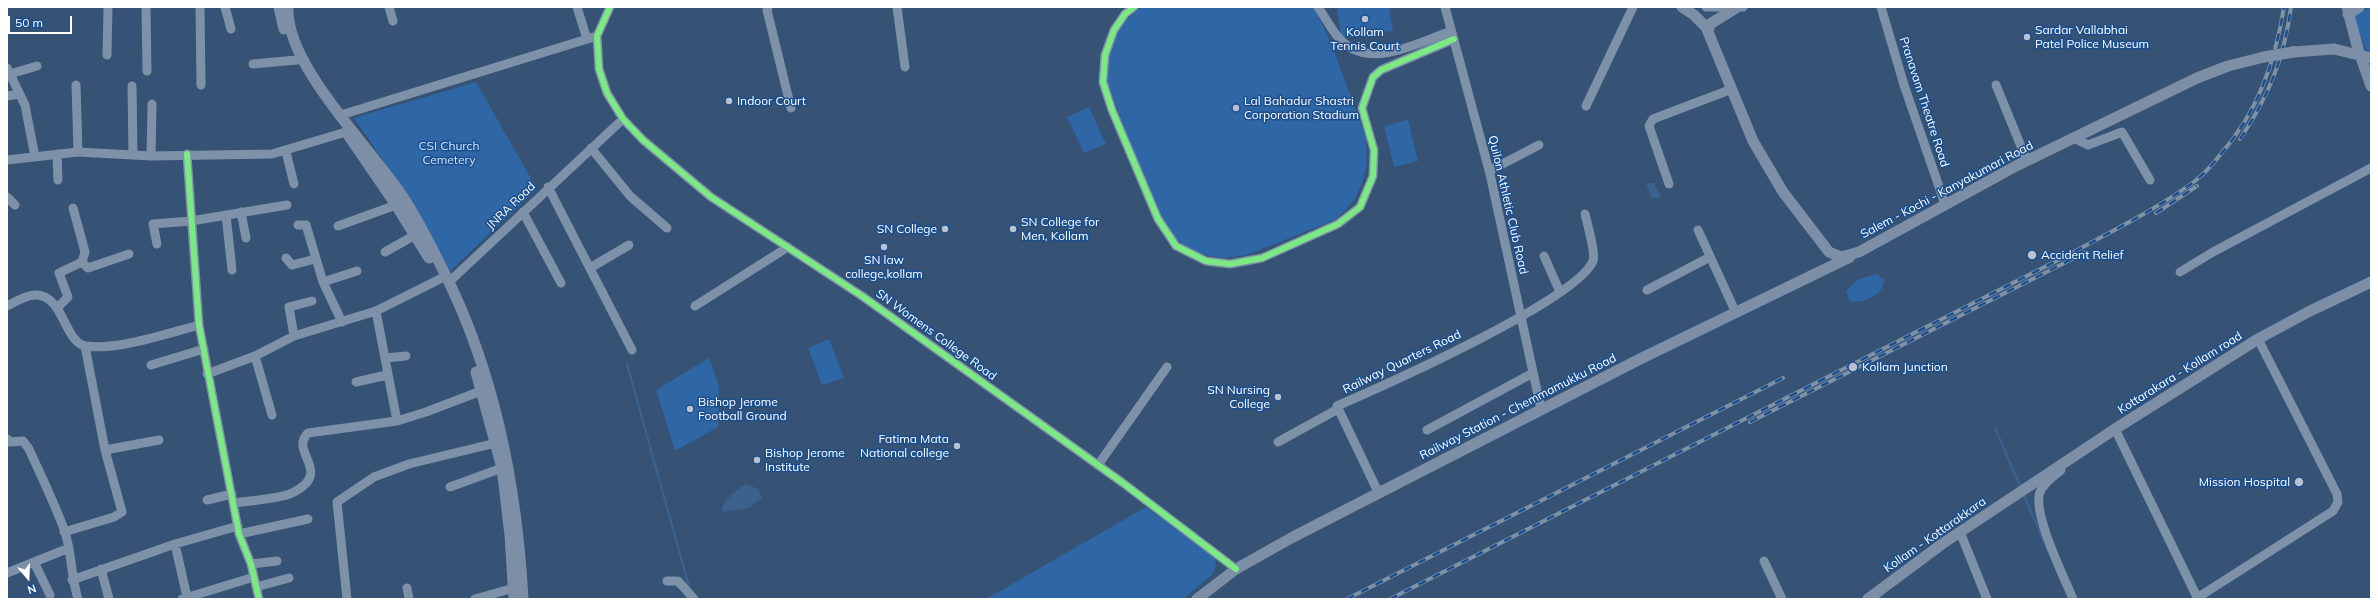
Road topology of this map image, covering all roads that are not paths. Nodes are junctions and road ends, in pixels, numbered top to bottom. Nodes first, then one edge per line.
1 (108, 7) edge
2 (146, 7) edge
3 (200, 7) edge
4 (225, 7) edge
5 (389, 7) edge
6 (577, 7) edge
7 (610, 7) edge
8 (768, 7) edge
9 (897, 7) edge
10 (1134, 7) edge
11 (1318, 7) edge
12 (1445, 7) edge
13 (1633, 7) edge
14 (1682, 7) edge
15 (1706, 7) edge
16 (1739, 7) edge
17 (1881, 7) edge
18 (2359, 7) edge
19 (281, 8) edge
20 (2348, 10) edge
21 (393, 21) dead end
22 (231, 29) dead end
23 (1708, 32) junction
24 (1453, 35) junction
25 (597, 36) junction
26 (587, 39) junction
27 (107, 55) dead end
28 (2371, 58) edge
29 (297, 60) junction
30 (253, 64) dead end
31 (37, 66) dead end
32 (905, 67) dead end
33 (8, 71) edge
34 (147, 71) dead end
35 (76, 85) dead end
36 (201, 85) dead end
37 (1996, 85) dead end
38 (132, 86) dead end
39 (2371, 86) edge
40 (1732, 89) junction
41 (19, 94) junction
42 (7, 96) edge
43 (152, 104) dead end
44 (1586, 106) dead end
45 (791, 108) dead end
46 (341, 115) junction
47 (623, 119) junction
48 (346, 132) junction
49 (2076, 138) junction
50 (1539, 145) dead end
51 (591, 148) junction
52 (78, 152) junction
53 (286, 152) junction
54 (56, 154) junction
55 (187, 154) junction
56 (133, 155) junction
57 (151, 156) junction
58 (36, 157) junction
59 (7, 160) edge
60 (2027, 161) junction
61 (2371, 168) edge
62 (1489, 171) junction
63 (58, 180) dead end
64 (2150, 180) dead end
65 (294, 184) dead end
66 (1669, 184) dead end
67 (548, 187) junction
68 (7, 197) edge
69 (1945, 204) junction
70 (15, 205) dead end
71 (287, 205) dead end
72 (396, 205) junction
73 (73, 208) dead end
74 (241, 212) junction
75 (523, 212) junction
76 (1585, 214) dead end
77 (226, 215) junction
78 (191, 221) junction
79 (298, 225) dead end
80 (338, 226) dead end
81 (667, 228) dead end
82 (1698, 230) dead end
83 (415, 235) junction
84 (246, 238) dead end
85 (1819, 242) junction
86 (157, 244) dead end
87 (629, 245) dead end
88 (788, 247) junction
89 (385, 252) dead end
90 (1859, 252) junction
91 (129, 254) dead end
92 (1544, 256) dead end
93 (1710, 257) junction
94 (286, 258) dead end
95 (315, 259) junction
96 (82, 262) junction
97 (590, 268) junction
98 (232, 270) dead end
99 (357, 271) dead end
100 (1824, 271) junction
101 (2180, 272) dead end
102 (444, 280) junction
103 (323, 282) junction
104 (562, 283) dead end
105 (2368, 285) edge
106 (1647, 290) dead end
107 (1560, 292) junction
108 (312, 302) dead end
109 (7, 306) edge
110 (695, 306) dead end
111 (57, 308) junction
112 (376, 311) junction
113 (1736, 313) junction
114 (1521, 317) junction
115 (342, 322) junction
116 (199, 325) junction
117 (294, 336) junction
118 (2258, 339) junction
119 (85, 346) junction
120 (204, 349) junction
121 (632, 350) dead end
122 (255, 356) junction
123 (406, 356) dead end
124 (385, 358) junction
125 (151, 365) dead end
126 (1167, 367) dead end
127 (1533, 372) junction
128 (207, 374) junction
129 (387, 375) junction
130 (356, 382) dead end
131 (481, 391) junction
132 (1338, 409) junction
133 (1541, 409) junction
134 (272, 415) dead end
135 (397, 421) junction
136 (2114, 429) junction
137 (1427, 430) dead end
138 (7, 439) edge
139 (159, 440) dead end
140 (1278, 442) dead end
141 (496, 443) junction
142 (105, 450) junction
143 (2066, 462) junction
144 (1098, 465) junction
145 (502, 468) junction
146 (450, 487) dead end
147 (2022, 491) joint
148 (1379, 494) junction
149 (233, 499) junction
150 (207, 500) dead end
151 (308, 519) dead end
152 (238, 530) junction
153 (64, 532) junction
154 (1960, 532) junction
155 (175, 544) junction
156 (69, 548) junction
157 (277, 561) dead end
158 (1764, 561) dead end
159 (34, 562) junction
160 (251, 564) junction
161 (101, 569) junction
162 (1236, 569) junction
163 (7, 573) edge
164 (254, 577) junction
165 (289, 578) dead end
166 (72, 580) junction
167 (667, 581) dead end
168 (256, 587) junction
169 (407, 588) dead end
170 (514, 593) edge
171 (50, 595) dead end
172 (1875, 597) edge
173 (184, 598) edge
174 (78, 599) edge
175 (109, 599) edge
176 (258, 599) edge
177 (347, 599) edge
178 (409, 599) edge
179 (475, 599) edge
180 (523, 599) edge
181 (694, 599) edge
182 (1197, 599) edge
183 (1782, 599) edge
184 (1987, 599) edge
185 (2073, 599) edge
186 (2198, 599) edge

1 - 27 street
2 - 34 street
3 - 36 street
4 - 22 street
5 - 21 street
6 - 26 street
7 - 25 street
8 - 45 street
9 - 32 street
10 - 24 street
11 - 24 street
12 - 24 street, Quilon Athletic Club Road
13 - 44 street
14 - 23 main road, Salem - Kochi - Kanyakumari Road
15 - 16 street
16 - 23 main road
17 - 69 street, Pranavam Theatre Road
18 - 20 main road
19 - 29 main road
19 - 46 main road
20 - 39 main road
23 - 40 main road, Salem - Kochi - Kanyakumari Road
24 - 62 street, Quilon Athletic Club Road
25 - 26 street
25 - 47 street, SN Womens College Road
26 - 46 street
28 - 49 main road, Salem - Kochi - Kanyakumari Road, bridge
29 - 30 street
29 - 48 main road
31 - 33 street
33 - 41 street
35 - 52 street
37 - 60 street
38 - 56 street
40 - 66 street
40 - 85 main road, Salem - Kochi - Kanyakumari Road
41 - 42 street
41 - 58 street
43 - 57 street
46 - 102 main road
47 - 51 street, JNRA Road
47 - 88 street, SN Womens College Road
48 - 53 street
48 - 72 main road
49 - 60 main road, Salem - Kochi - Kanyakumari Road
49 - 64 street
50 - 62 street
51 - 67 street, JNRA Road
51 - 81 street
52 - 54 street
52 - 56 street
53 - 55 street
53 - 65 street
54 - 58 street
54 - 63 street
55 - 57 street
55 - 78 street
56 - 57 street
58 - 59 street
60 - 69 main road, Salem - Kochi - Kanyakumari Road
61 - 101 street
62 - 114 street, Quilon Athletic Club Road
67 - 75 street, JNRA Road
67 - 97 street
68 - 70 street
69 - 90 main road, Salem - Kochi - Kanyakumari Road
71 - 74 street
72 - 80 street
72 - 83 main road
73 - 96 street
74 - 77 street
74 - 84 street
75 - 102 street, JNRA Road
75 - 104 street
76 - 107 street
77 - 78 street
77 - 98 street
78 - 86 street
78 - 116 street
79 - 95 street
82 - 93 street
83 - 89 street
83 - 102 main road
85 - 90 main road, Salem - Kochi - Kanyakumari Road
85 - 100 main road
87 - 97 street
88 - 110 street
88 - 144 street, SN Womens College Road
90 - 100 main road, Railway Station - Chemmamukku Road
91 - 96 street
92 - 107 street
93 - 106 street
93 - 113 street
94 - 95 street
95 - 103 street
96 - 111 street
97 - 121 street
99 - 103 street
100 - 113 main road, Railway Station - Chemmamukku Road
102 - 112 street, JNRA Road
102 - 131 main road
102 - 180 main road
103 - 115 street
105 - 118 main road, Kottarakara - Kollam road
107 - 114 street
108 - 117 street
109 - 111 street
111 - 119 street
112 - 115 street, JNRA Road
112 - 124 street
113 - 133 main road, Railway Station - Chemmamukku Road
114 - 127 street, Quilon Athletic Club Road
114 - 132 street, Railway Quarters Road
115 - 117 street, JNRA Road
116 - 119 street
116 - 120 street
117 - 122 street, JNRA Road
118 - 136 main road, Kottarakara - Kollam road
118 - 186 street
119 - 142 street
120 - 125 street
120 - 128 street
122 - 128 street, JNRA Road
122 - 134 street
123 - 124 street
124 - 129 street
126 - 144 street
127 - 133 street, Quilon Athletic Club Road
127 - 137 street
128 - 149 street
129 - 130 street
129 - 135 street
131 - 135 street
131 - 141 main road
132 - 140 street
132 - 148 street, Railway Quarters Road
133 - 148 main road, Railway Station - Chemmamukku Road
135 - 149 street
136 - 143 main road, Kottarakara - Kollam road
136 - 186 street
138 - 153 street
139 - 142 street
141 - 145 main road
141 - 177 street
142 - 153 street
143 - 147 main road, Kottarakara - Kollam road
143 - 185 street
144 - 162 street, SN Womens College Road
145 - 146 street
145 - 170 main road
147 - 154 main road, Kollam - Kottarakkara
148 - 162 main road, Railway Station - Chemmamukku Road
149 - 150 street
149 - 152 street
151 - 152 street
152 - 155 street
152 - 160 street
153 - 156 street
154 - 172 main road, Kollam - Kottarakkara
154 - 184 street
155 - 161 street
155 - 173 street
156 - 159 street
156 - 166 street
157 - 160 street
158 - 183 street
159 - 163 street
159 - 171 street
160 - 164 street
161 - 166 street
161 - 175 street
162 - 182 main road, Railway Station - Chemmamukku Road
164 - 168 street
164 - 173 street
165 - 168 street
166 - 174 street
167 - 181 street
168 - 176 street
169 - 178 street
170 - 179 street

